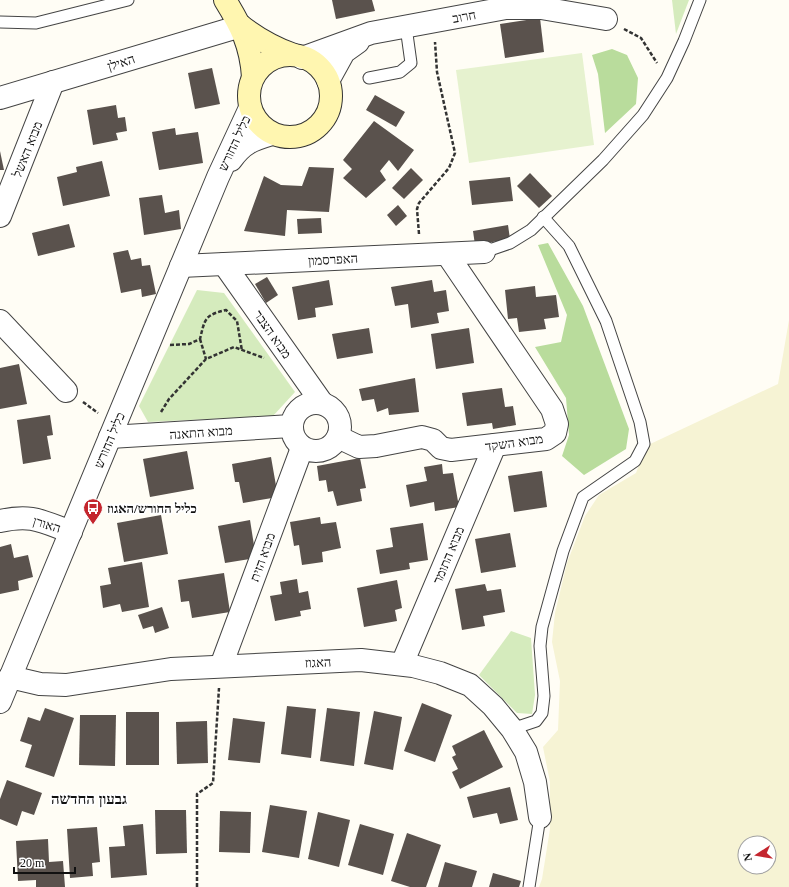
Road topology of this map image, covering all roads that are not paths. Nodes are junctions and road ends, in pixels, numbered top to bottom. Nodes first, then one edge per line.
1 (128, 0) edge
2 (225, 0) edge
3 (700, 0) edge
4 (606, 19) road end
5 (0, 22) edge
6 (241, 26) junction
7 (406, 27) junction
8 (371, 33) junction
9 (298, 57) junction
10 (253, 76) junction
11 (369, 78) dead end
12 (328, 81) junction
13 (53, 82) junction
14 (0, 98) edge
15 (250, 108) junction
16 (272, 134) junction
17 (218, 178) junction
18 (0, 216) edge
19 (543, 217) junction
20 (484, 252) joint
21 (448, 254) junction
22 (224, 264) junction
23 (181, 266) junction
24 (0, 321) edge
25 (66, 391) road end
26 (322, 403) junction
27 (291, 426) junction
28 (113, 431) junction
29 (338, 438) junction
30 (495, 445) junction
31 (302, 448) junction
32 (0, 521) edge
33 (71, 532) junction
34 (402, 664) junction
35 (221, 666) junction
36 (10, 677) junction
37 (0, 702) edge
38 (512, 730) junction
39 (540, 816) joint
40 (529, 887) edge

1 - 5 lane
2 - 6 street
3 - 19 lane
4 - 7 street, חרוב
6 - 9 street
6 - 10 street
6 - 13 street, האילן
7 - 8 street, חרוב
7 - 11 lane
8 - 9 street, חרוב
8 - 12 street, חרוב
9 - 10 street
9 - 12 street
10 - 15 street
12 - 16 street
13 - 14 street, האילן
13 - 18 street, מבוא האשל
15 - 16 street
15 - 17 street, כליל החורש
16 - 17 street, כליל החורש
17 - 23 street, כליל החורש
19 - 20 lane
19 - 38 lane
20 - 21 street, האפרסמון
21 - 22 street, האפרסמון
21 - 30 street, מבוא השקד
22 - 23 street, האפרסמון
22 - 26 street, מבוא הצבר
23 - 28 street, כליל החורש
24 - 25 street
26 - 27 street
26 - 29 street
27 - 28 street, מבוא התאנה
27 - 31 street
28 - 33 street, כליל החורש
29 - 30 street, מבוא השקד
29 - 31 street
30 - 34 street, מבוא התומר
31 - 35 street, מבוא הזית
32 - 33 street, האורן
33 - 36 street, כליל החורש
34 - 35 street, האגוז
34 - 38 street, האגוז
35 - 36 street, האגוז
36 - 37 street, כליל החורש
38 - 39 street, האגוז
39 - 40 lane

